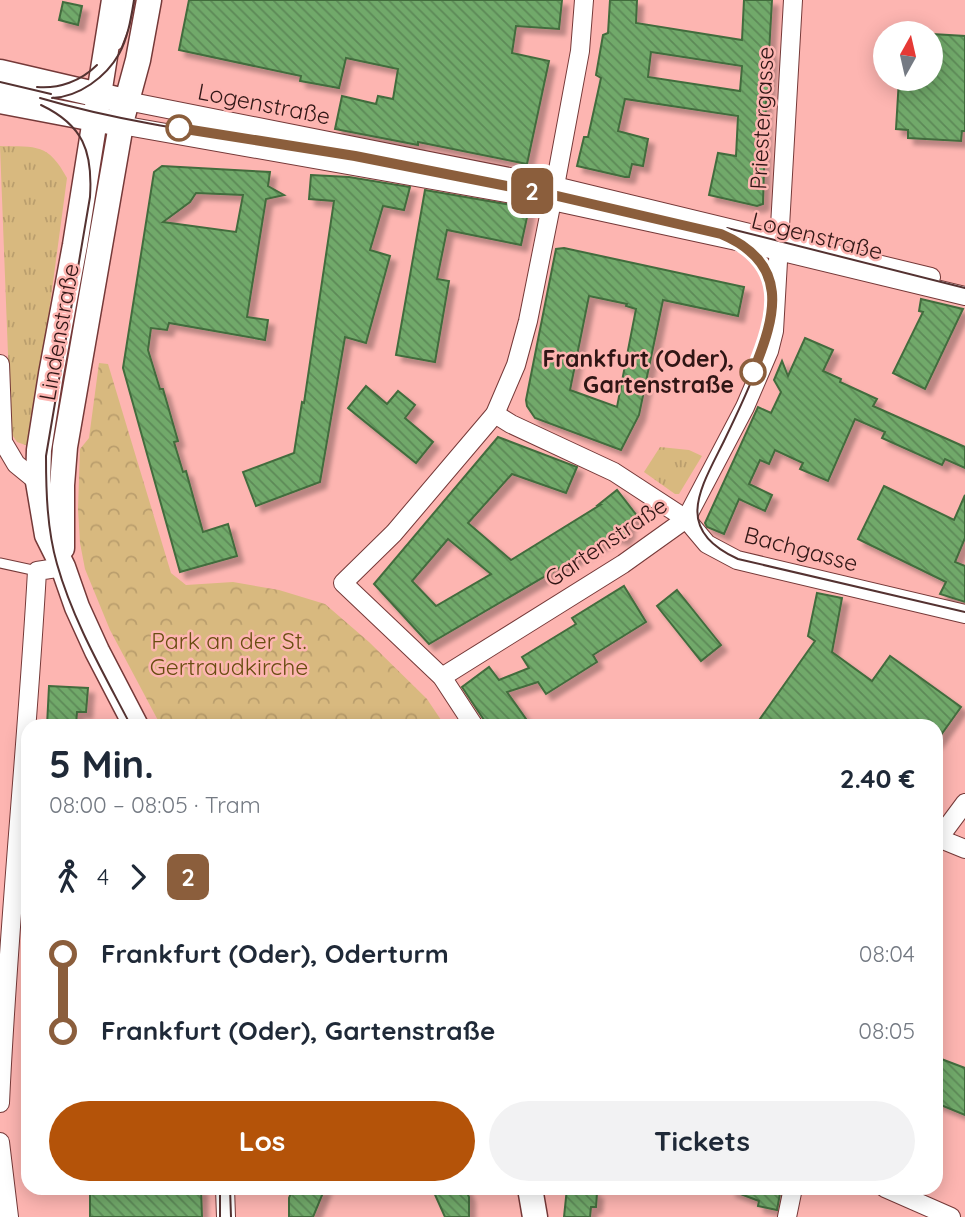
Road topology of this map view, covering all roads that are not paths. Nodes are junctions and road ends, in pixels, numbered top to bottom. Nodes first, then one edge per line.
1 (130, 0) edge
2 (584, 0) edge
3 (793, 0) edge
4 (133, 9) edge
5 (109, 59) junction
6 (0, 87) edge
7 (5, 88) edge
8 (72, 88) junction
9 (98, 123) junction
10 (553, 194) junction
11 (780, 246) junction
12 (94, 282) junction
13 (965, 285) edge
14 (965, 296) edge
15 (0, 364) edge
16 (495, 414) junction
17 (50, 484) junction
18 (686, 519) junction
19 (0, 563) edge
20 (63, 567) junction
21 (37, 571) junction
22 (965, 614) edge
23 (442, 677) junction
24 (28, 719) edge
25 (132, 719) edge
26 (469, 719) edge
27 (21, 779) edge
28 (965, 803) edge
29 (943, 832) edge
30 (943, 842) edge
31 (965, 849) edge
32 (7, 894) edge
33 (0, 1103) edge
34 (0, 1142) edge
35 (225, 1195) edge
36 (531, 1195) edge
37 (792, 1195) edge
38 (902, 1195) edge
39 (9, 1217) edge
40 (226, 1217) edge
41 (535, 1217) edge
42 (787, 1217) edge
43 (951, 1217) edge

1 - 5 lane
2 - 10 street
3 - 11 street, Priestergasse
4 - 5 street
4 - 9 street
5 - 8 lane
5 - 9 street
6 - 7 lane
7 - 8 street
7 - 9 street
8 - 9 street
9 - 10 street, Logenstraße
9 - 10 street, Logenstraße
9 - 12 street, Lindenstraße
9 - 12 lane
9 - 17 street, Lindenstraße
10 - 11 street, Logenstraße
10 - 16 street
11 - 13 street, Logenstraße
11 - 14 street, Logenstraße
11 - 18 street, Gartenstraße
12 - 17 street, Lindenstraße
15 - 17 street
16 - 18 street, Bachgasse
16 - 23 street
17 - 20 street, Lindenstraße
18 - 22 street, Bachgasse
18 - 23 street, Gartenstraße
19 - 21 lane
20 - 21 street
20 - 25 street, Lindenstraße
21 - 24 street
23 - 26 street
27 - 32 street
28 - 29 street
30 - 31 street
32 - 33 street
34 - 39 street
35 - 40 street
36 - 41 street
37 - 42 street
38 - 43 street

